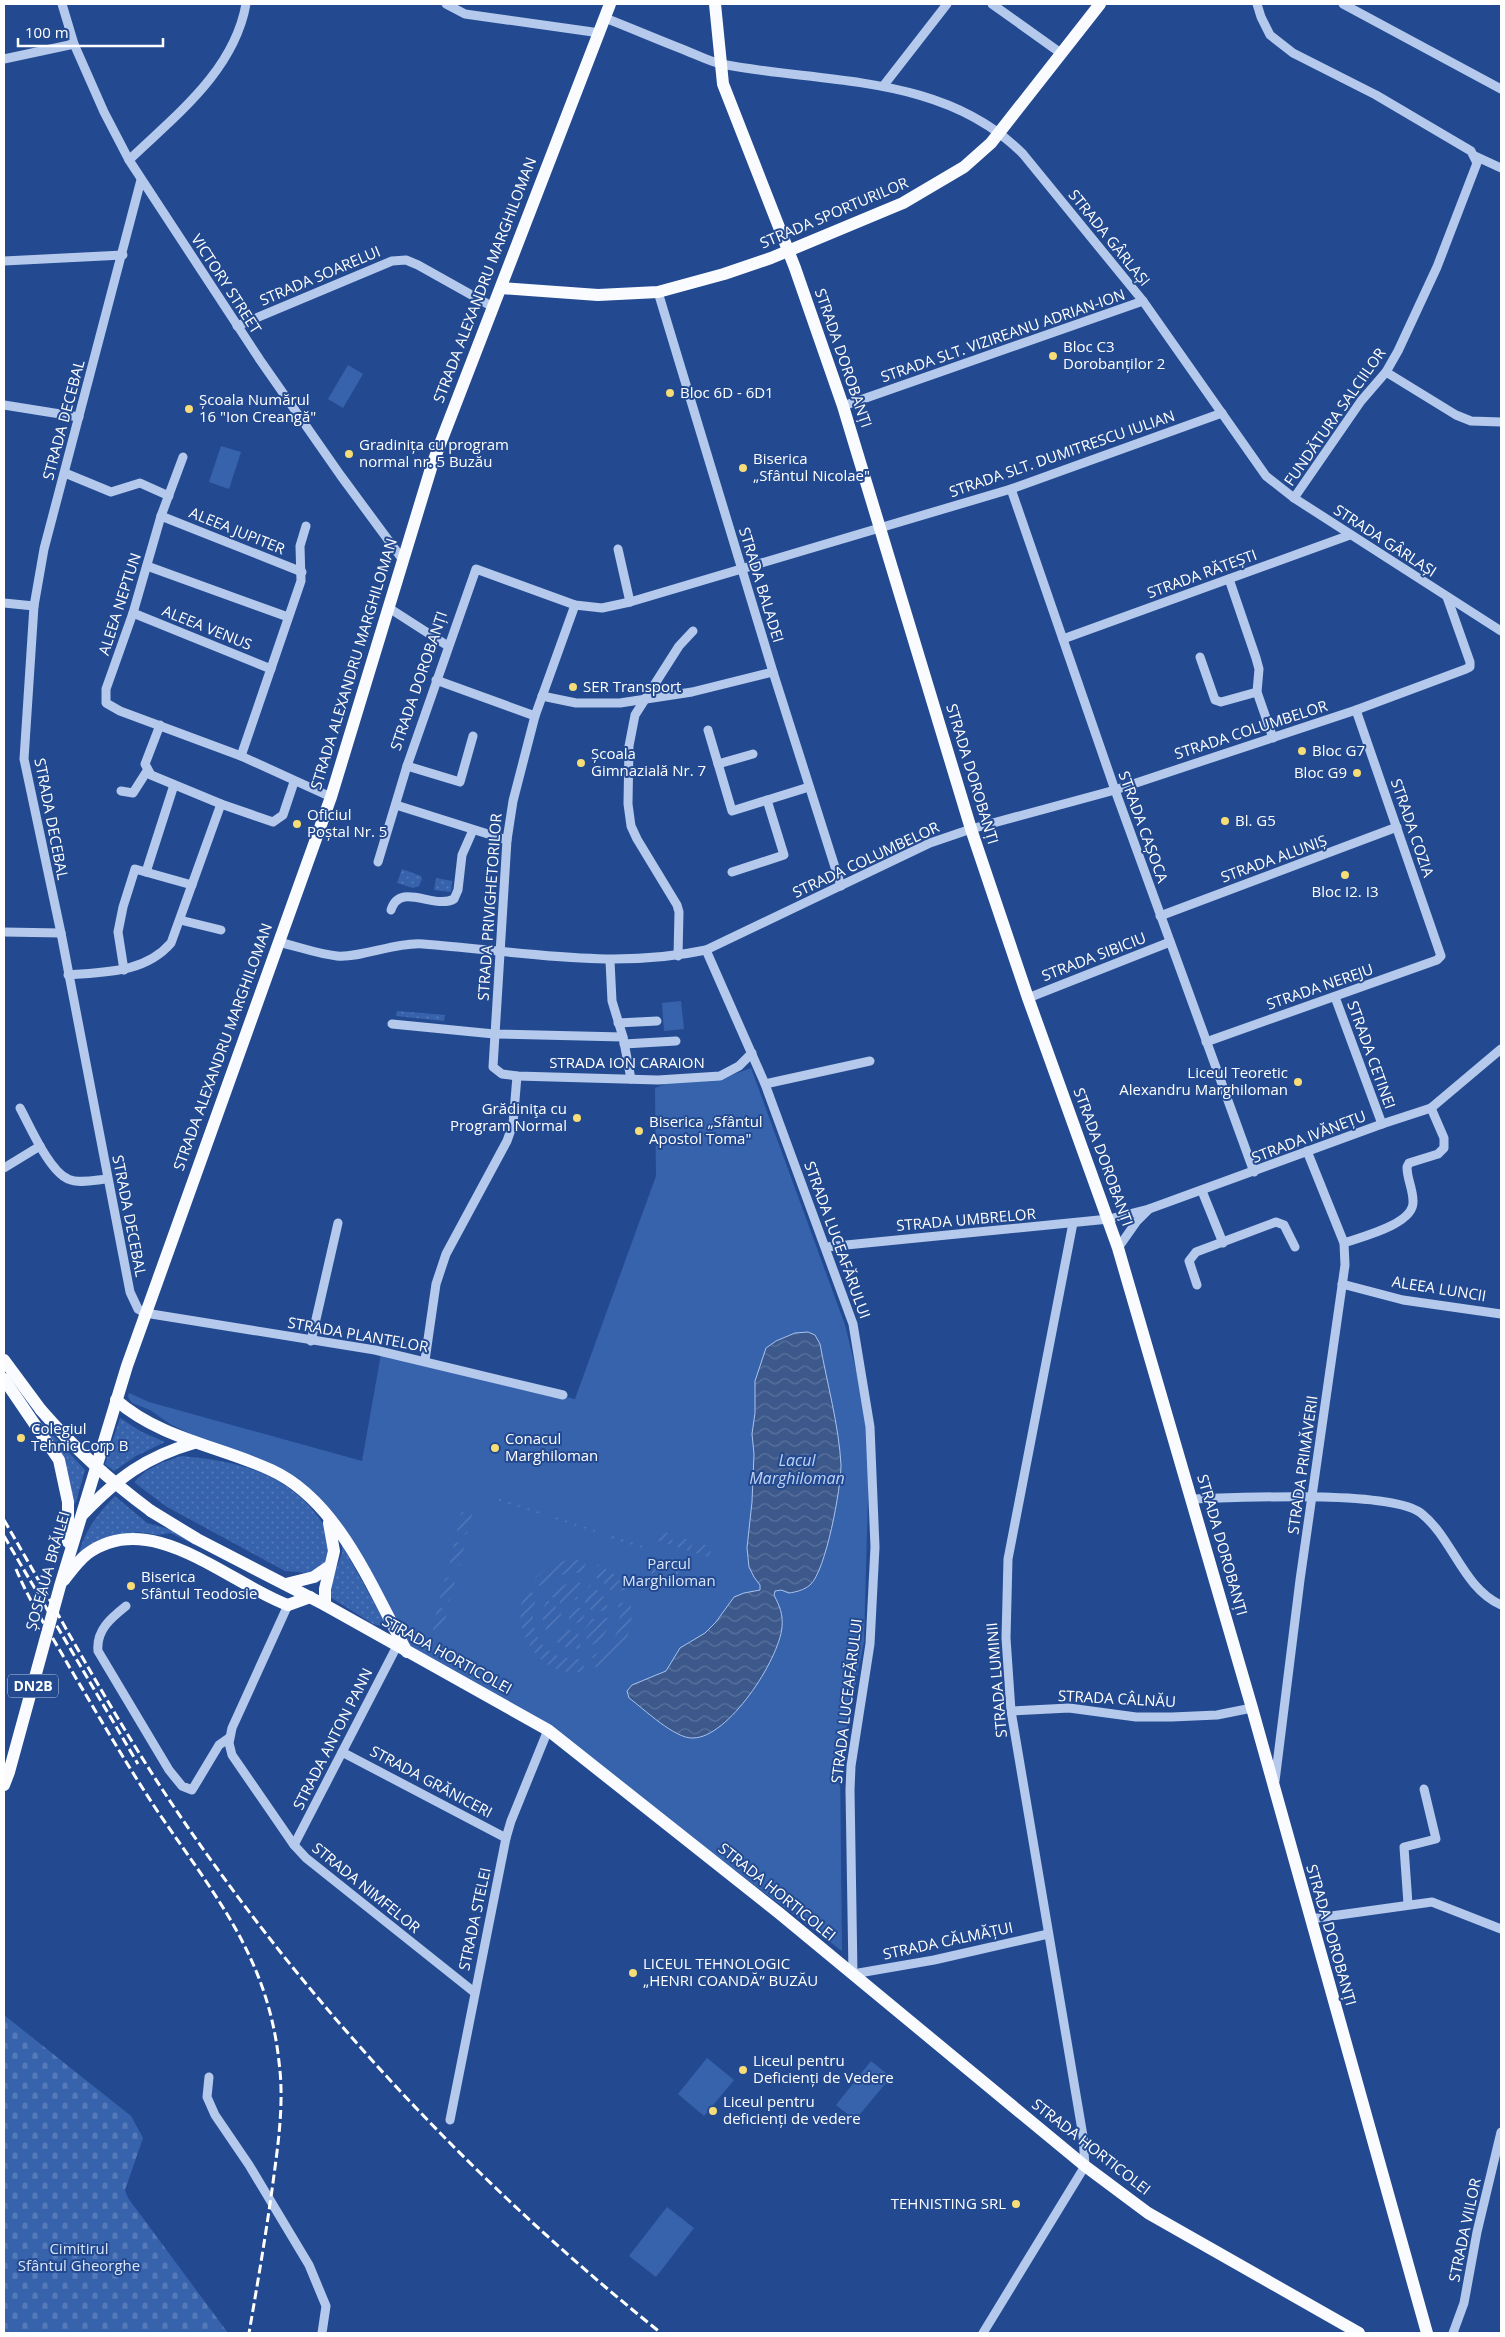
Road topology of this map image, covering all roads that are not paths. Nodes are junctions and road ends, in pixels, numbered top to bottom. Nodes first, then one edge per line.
1 (62, 4) edge
2 (246, 4) edge
3 (446, 4) edge
4 (610, 4) edge
5 (715, 4) edge
6 (947, 4) edge
7 (992, 4) edge
8 (1100, 4) edge
9 (1257, 4) edge
10 (1343, 4) edge
11 (605, 18) junction
12 (600, 32) junction
13 (74, 44) junction
14 (1062, 54) junction
15 (4, 59) edge
16 (720, 64) junction
17 (884, 85) junction
18 (1501, 89) edge
19 (1000, 132) junction
20 (1475, 156) junction
21 (129, 160) junction
22 (1501, 168) edge
23 (141, 180) junction
24 (788, 251) junction
25 (123, 255) junction
26 (4, 261) edge
27 (501, 288) junction
28 (658, 292) junction
29 (1143, 301) junction
30 (493, 307) junction
31 (237, 326) junction
32 (1386, 372) junction
33 (4, 404) edge
34 (843, 406) junction
35 (1222, 413) junction
36 (79, 417) junction
37 (1501, 422) edge
38 (183, 457) dead end
39 (64, 473) junction
40 (1011, 489) junction
41 (169, 496) junction
42 (1294, 498) junction
43 (161, 516) junction
44 (306, 526) dead end
45 (881, 527) junction
46 (1350, 535) junction
47 (618, 549) dead end
48 (403, 560) junction
49 (146, 566) junction
50 (476, 569) joint
51 (742, 569) junction
52 (302, 572) junction
53 (1228, 579) junction
54 (1448, 597) junction
55 (4, 602) edge
56 (630, 602) junction
57 (575, 605) junction
58 (34, 606) junction
59 (389, 608) junction
60 (133, 613) junction
61 (288, 617) junction
62 (693, 631) dead end
63 (1501, 631) edge
64 (1063, 639) junction
65 (448, 646) junction
66 (1200, 657) dead end
67 (270, 669) junction
68 (773, 672) junction
69 (436, 680) junction
70 (1257, 692) junction
71 (542, 696) junction
72 (644, 698) junction
73 (1356, 710) junction
74 (535, 716) junction
75 (160, 725) junction
76 (708, 730) dead end
77 (473, 736) dead end
78 (1273, 738) junction
79 (753, 754) dead end
80 (241, 756) junction
81 (718, 764) junction
82 (407, 766) junction
83 (147, 771) junction
84 (294, 782) junction
85 (174, 785) junction
86 (809, 786) junction
87 (1115, 790) junction
88 (121, 791) dead end
89 (331, 797) junction
90 (767, 800) junction
91 (221, 804) junction
92 (396, 805) junction
93 (1397, 827) junction
94 (971, 829) junction
95 (473, 830) junction
96 (507, 840) junction
97 (378, 862) dead end
98 (146, 872) junction
99 (732, 872) dead end
100 (192, 885) junction
101 (841, 886) junction
102 (391, 910) dead end
103 (1160, 916) junction
104 (180, 920) junction
105 (221, 930) dead end
106 (4, 932) edge
107 (60, 933) junction
108 (278, 942) junction
109 (1170, 942) junction
110 (706, 950) junction
111 (499, 953) junction
112 (678, 956) junction
113 (1441, 956) joint
114 (610, 961) junction
115 (124, 970) junction
116 (68, 975) junction
117 (1335, 996) junction
118 (1028, 998) junction
119 (657, 1021) dead end
120 (618, 1023) junction
121 (392, 1024) dead end
122 (494, 1034) junction
123 (624, 1041) junction
124 (676, 1041) dead end
125 (1206, 1042) junction
126 (1501, 1049) edge
127 (752, 1053) junction
128 (870, 1061) dead end
129 (495, 1070) joint
130 (518, 1076) junction
131 (631, 1079) junction
132 (765, 1084) junction
133 (20, 1108) dead end
134 (1431, 1108) junction
135 (1382, 1124) junction
136 (40, 1146) junction
137 (1307, 1151) junction
138 (4, 1168) edge
139 (1254, 1172) junction
140 (107, 1179) junction
141 (1202, 1191) junction
142 (1149, 1209) junction
143 (1109, 1219) junction
144 (338, 1223) dead end
145 (1073, 1223) junction
146 (1223, 1243) junction
147 (1344, 1243) junction
148 (1295, 1247) dead end
149 (826, 1248) junction
150 (1118, 1248) junction
151 (1342, 1284) junction
152 (1197, 1285) dead end
153 (145, 1313) junction
154 (1501, 1314) edge
155 (311, 1341) junction
156 (4, 1360) edge
157 (425, 1360) junction
158 (127, 1366) joint
159 (4, 1379) edge
160 (564, 1395) dead end
161 (116, 1400) junction
162 (194, 1443) junction
163 (1312, 1497) junction
164 (1192, 1499) junction
165 (81, 1516) junction
166 (327, 1516) junction
167 (330, 1566) junction
168 (286, 1584) junction
169 (60, 1586) junction
170 (310, 1597) junction
171 (325, 1605) junction
172 (1501, 1605) edge
173 (126, 1606) dead end
174 (288, 1606) junction
175 (383, 1609) junction
176 (377, 1634) junction
177 (402, 1649) junction
178 (1252, 1708) junction
179 (1010, 1711) junction
180 (548, 1730) junction
181 (229, 1738) junction
182 (342, 1752) junction
183 (4, 1785) edge
184 (1274, 1789) junction
185 (1424, 1789) dead end
186 (506, 1838) junction
187 (294, 1845) junction
188 (1408, 1904) junction
189 (1310, 1919) junction
190 (1501, 1929) edge
191 (1048, 1934) junction
192 (853, 1974) junction
193 (474, 1992) junction
194 (209, 2077) dead end
195 (450, 2120) dead end
196 (1501, 2132) edge
197 (1085, 2166) junction
198 (322, 2333) edge
199 (983, 2333) edge
200 (1359, 2333) edge
201 (1427, 2333) edge
202 (1453, 2333) edge

1 - 13 street, VICTORY STREET
2 - 21 street
3 - 12 street
4 - 11 main road, STRADA ALEXANDRU MARGHILOMAN
5 - 16 main road, STRADA DOROBANȚI
6 - 17 street
7 - 14 street
8 - 14 main road, STRADA SPORTURILOR
9 - 20 street
10 - 18 street
11 - 12 main road, STRADA ALEXANDRU MARGHILOMAN
11 - 16 street, STRADA GÂRLAȘI
12 - 27 main road, STRADA ALEXANDRU MARGHILOMAN
13 - 15 street
13 - 21 street, VICTORY STREET
14 - 19 main road, STRADA SPORTURILOR
16 - 17 street, STRADA GÂRLAȘI
16 - 24 main road, STRADA DOROBANȚI
17 - 19 street, STRADA GÂRLAȘI
19 - 24 main road, STRADA SPORTURILOR
19 - 29 street, STRADA GÂRLAȘI
20 - 22 street
20 - 32 street, FUNDĂTURA SALCIILOR
21 - 23 street, VICTORY STREET
23 - 25 street, STRADA DECEBAL
23 - 31 street, VICTORY STREET
24 - 28 main road, STRADA SPORTURILOR
24 - 34 main road, STRADA DOROBANȚI
25 - 26 street
25 - 36 street, STRADA DECEBAL
27 - 28 main road, STRADA SPORTURILOR
27 - 30 main road, STRADA ALEXANDRU MARGHILOMAN
28 - 51 street, STRADA BALADEI
29 - 34 street, STRADA SLT. VIZIREANU ADRIAN-ION
29 - 35 street, STRADA GÂRLAȘI
30 - 31 street, STRADA SOARELUI
30 - 48 main road, STRADA ALEXANDRU MARGHILOMAN
31 - 48 street, VICTORY STREET
32 - 37 street
32 - 42 street, FUNDĂTURA SALCIILOR
33 - 36 street
34 - 45 main road, STRADA DOROBANȚI
35 - 40 street, STRADA SLT. DUMITRESCU IULIAN
35 - 42 street, STRADA GÂRLAȘI
36 - 39 street, STRADA DECEBAL
38 - 41 street, ALEEA NEPTUN
39 - 41 street
39 - 58 street, STRADA DECEBAL
40 - 45 street, STRADA SLT. DUMITRESCU IULIAN
40 - 64 street, STRADA CAȘOCA
41 - 43 street, ALEEA NEPTUN
42 - 46 street, STRADA GÂRLAȘI
43 - 49 street, ALEEA NEPTUN
43 - 52 street, ALEEA JUPITER
44 - 52 street
45 - 51 street, STRADA SLT. DUMITRESCU IULIAN
45 - 94 main road, STRADA DOROBANȚI
46 - 53 street, STRADA RĂTEȘTI
46 - 54 street, STRADA GÂRLAȘI
47 - 56 street
48 - 59 main road, STRADA ALEXANDRU MARGHILOMAN
49 - 60 street, ALEEA NEPTUN
49 - 61 street
50 - 57 street, STRADA SLT. DUMITRESCU IULIAN
50 - 65 street, STRADA DOROBANȚI
51 - 56 street, STRADA SLT. DUMITRESCU IULIAN
51 - 68 street, STRADA BALADEI
52 - 61 street
53 - 64 street, STRADA RĂTEȘTI
53 - 70 street
54 - 63 street, STRADA GÂRLAȘI
54 - 73 street, STRADA COLUMBELOR
55 - 58 street
56 - 57 street, STRADA SLT. DUMITRESCU IULIAN
57 - 71 street, STRADA PRIVIGHETORILOR
58 - 107 street, STRADA DECEBAL
59 - 65 street
59 - 89 main road, STRADA ALEXANDRU MARGHILOMAN
60 - 67 street, ALEEA VENUS
60 - 75 street, ALEEA NEPTUN
61 - 67 street
62 - 72 street
64 - 87 street, STRADA CAȘOCA
65 - 69 street, STRADA DOROBANȚI
66 - 70 street
67 - 80 street
68 - 72 street
68 - 86 street, STRADA BALADEI
69 - 74 street
69 - 82 street, STRADA DOROBANȚI
70 - 78 street
71 - 72 street
71 - 74 street, STRADA PRIVIGHETORILOR
72 - 112 street
73 - 78 street, STRADA COLUMBELOR
73 - 93 street, STRADA COZIA
74 - 96 street, STRADA PRIVIGHETORILOR
75 - 80 street, ALEEA NEPTUN
75 - 83 street
76 - 81 street
77 - 82 street
78 - 87 street, STRADA COLUMBELOR
79 - 81 street
80 - 84 street, ALEEA NEPTUN
81 - 90 street
82 - 92 street, STRADA DOROBANȚI
83 - 85 street
83 - 88 street
84 - 89 street, ALEEA NEPTUN
84 - 91 street
85 - 91 street
85 - 98 street
86 - 90 street
86 - 101 street, STRADA BALADEI
87 - 94 street, STRADA COLUMBELOR
87 - 103 street, STRADA CAȘOCA
89 - 108 main road, STRADA ALEXANDRU MARGHILOMAN
90 - 99 street
91 - 100 street
92 - 95 street
92 - 97 street, STRADA DOROBANȚI
93 - 103 street, STRADA ALUNIȘ
93 - 113 street, STRADA COZIA
94 - 101 street, STRADA COLUMBELOR
94 - 118 main road, STRADA DOROBANȚI
95 - 96 street
95 - 102 street
96 - 111 street, STRADA PRIVIGHETORILOR
98 - 100 street
98 - 115 street
100 - 104 street
101 - 110 street, STRADA COLUMBELOR
103 - 109 street, STRADA CAȘOCA
104 - 105 street
104 - 115 street
106 - 107 street
107 - 116 street, STRADA DECEBAL
108 - 111 street, STRADA COLUMBELOR
108 - 153 main road, STRADA ALEXANDRU MARGHILOMAN
109 - 118 street, STRADA SIBICIU
109 - 125 street, STRADA CAȘOCA
110 - 112 street, STRADA COLUMBELOR
110 - 127 street, STRADA LUCEAFĂRULUI
111 - 114 street, STRADA COLUMBELOR
111 - 122 street, STRADA PRIVIGHETORILOR
112 - 114 street, STRADA COLUMBELOR
113 - 117 street, STRADA NEREJU
114 - 120 street
115 - 116 street
116 - 140 street, STRADA DECEBAL
117 - 125 street, STRADA NEREJU
117 - 135 street, STRADA CETINEI
118 - 143 main road, STRADA DOROBANȚI
119 - 120 street
120 - 123 street
121 - 122 street
122 - 123 street
122 - 129 street, STRADA PRIVIGHETORILOR
123 - 124 street
123 - 131 street
125 - 139 street, STRADA CAȘOCA
126 - 134 street, STRADA IVĂNEȚU
127 - 131 street, STRADA ION CARAION
127 - 132 street, STRADA LUCEAFĂRULUI
128 - 132 street
129 - 130 street, STRADA ION CARAION
130 - 131 street, STRADA ION CARAION
130 - 157 street
132 - 149 street, STRADA LUCEAFĂRULUI
133 - 136 street
134 - 135 street, STRADA IVĂNEȚU
134 - 147 street
135 - 137 street, STRADA IVĂNEȚU
136 - 138 street
136 - 140 street
137 - 139 street, STRADA IVĂNEȚU
137 - 147 street, STRADA PRIMĂVERII
139 - 141 street, STRADA IVĂNEȚU
140 - 153 street, STRADA DECEBAL
141 - 142 street, STRADA IVĂNEȚU
141 - 146 street
142 - 143 street, STRADA IVĂNEȚU
142 - 150 street
143 - 145 street, STRADA UMBRELOR
143 - 150 main road, STRADA DOROBANȚI
144 - 155 street
145 - 149 street, STRADA UMBRELOR
145 - 179 street, STRADA LUMINII
146 - 148 street
146 - 152 street
147 - 151 street, STRADA PRIMĂVERII
149 - 192 street, STRADA LUCEAFĂRULUI
150 - 164 main road, STRADA DOROBANȚI
151 - 154 street, ALEEA LUNCII
151 - 163 street, STRADA PRIMĂVERII
153 - 155 street, STRADA PLANTELOR
153 - 158 main road, STRADA ALEXANDRU MARGHILOMAN
155 - 157 street, STRADA PLANTELOR
156 - 168 main road, STRADA HORTICOLEI, bridge
157 - 160 street, STRADA PLANTELOR
158 - 161 main road, ȘOSEAUA BRĂILEI
159 - 169 main road
161 - 162 main road
161 - 165 main road, ȘOSEAUA BRĂILEI
162 - 165 main road
162 - 166 main road
163 - 164 street
163 - 172 street
163 - 184 street, STRADA PRIMĂVERII
164 - 178 main road, STRADA DOROBANȚI
165 - 169 main road, ȘOSEAUA BRĂILEI / DN2B
166 - 167 main road
166 - 175 main road
167 - 168 main road
167 - 171 main road
168 - 170 main road, STRADA HORTICOLEI
169 - 174 main road
169 - 183 main road, ȘOSEAUA BRĂILEI / DN2B
170 - 171 main road, STRADA HORTICOLEI
170 - 174 main road
171 - 176 main road, STRADA HORTICOLEI
173 - 181 street
174 - 181 street
175 - 176 main road
175 - 177 main road
176 - 177 main road, STRADA HORTICOLEI
177 - 180 main road, STRADA HORTICOLEI
177 - 182 street, STRADA ANTON PANN
178 - 179 street, STRADA CÂLNĂU
178 - 184 main road, STRADA DOROBANȚI
179 - 191 street, STRADA LUMINII
180 - 186 street, STRADA STELEI
180 - 192 main road, STRADA HORTICOLEI
181 - 187 street, STRADA NIMFELOR
182 - 186 street, STRADA GRĂNICERI
182 - 187 street, STRADA ANTON PANN
184 - 189 main road, STRADA DOROBANȚI
185 - 188 street
186 - 193 street, STRADA STELEI
187 - 193 street, STRADA NIMFELOR
188 - 189 street
188 - 190 street
189 - 201 main road, STRADA DOROBANȚI
191 - 192 street, STRADA CĂLMĂȚUI
191 - 197 street, STRADA LUMINII
192 - 197 main road, STRADA HORTICOLEI
193 - 195 street, STRADA STELEI
194 - 198 street
196 - 202 street, STRADA VIILOR
197 - 199 street
197 - 200 main road, STRADA HORTICOLEI

